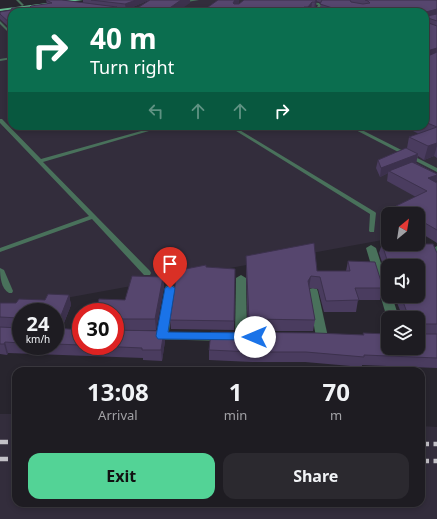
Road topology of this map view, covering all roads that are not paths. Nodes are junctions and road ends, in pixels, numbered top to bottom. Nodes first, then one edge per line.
1 (16, 0) edge
2 (68, 0) edge
3 (198, 0) edge
4 (293, 0) edge
5 (82, 1) edge
6 (52, 3) junction
7 (176, 3) edge
8 (23, 5) junction
9 (34, 5) junction
10 (76, 6) edge
11 (8, 8) edge
12 (319, 8) edge
13 (0, 9) edge
14 (0, 22) edge
15 (4, 26) junction
16 (8, 26) edge
17 (0, 27) edge
18 (8, 30) edge
19 (8, 130) edge
20 (150, 130) edge
21 (237, 130) edge
22 (358, 130) edge
23 (40, 161) junction
24 (437, 170) edge
25 (93, 217) junction
26 (372, 231) dead end
27 (371, 248) dead end
28 (0, 250) edge
29 (0, 270) edge
30 (146, 273) dead end
31 (241, 278) dead end
32 (170, 288) dead end
33 (9, 291) dead end
34 (313, 292) dead end
35 (391, 311) edge
36 (138, 336) edge
37 (162, 336) junction
38 (241, 337) junction
39 (256, 337) edge
40 (308, 337) edge
41 (322, 337) junction
42 (337, 337) edge

1 - 8 lane
2 - 9 main road
3 - 7 lane
4 - 12 lane
5 - 6 main road
6 - 9 main road
6 - 10 lane
8 - 9 main road
8 - 13 main road
9 - 11 main road
14 - 15 lane
15 - 16 lane
15 - 17 lane
15 - 18 lane
19 - 23 lane
20 - 23 lane
21 - 26 lane
22 - 24 lane
23 - 25 lane
25 - 28 lane
25 - 30 lane
27 - 35 street
29 - 33 lane
31 - 38 street
32 - 37 street
34 - 41 street
36 - 37 street
37 - 38 street
38 - 39 street
40 - 41 street
41 - 42 street

